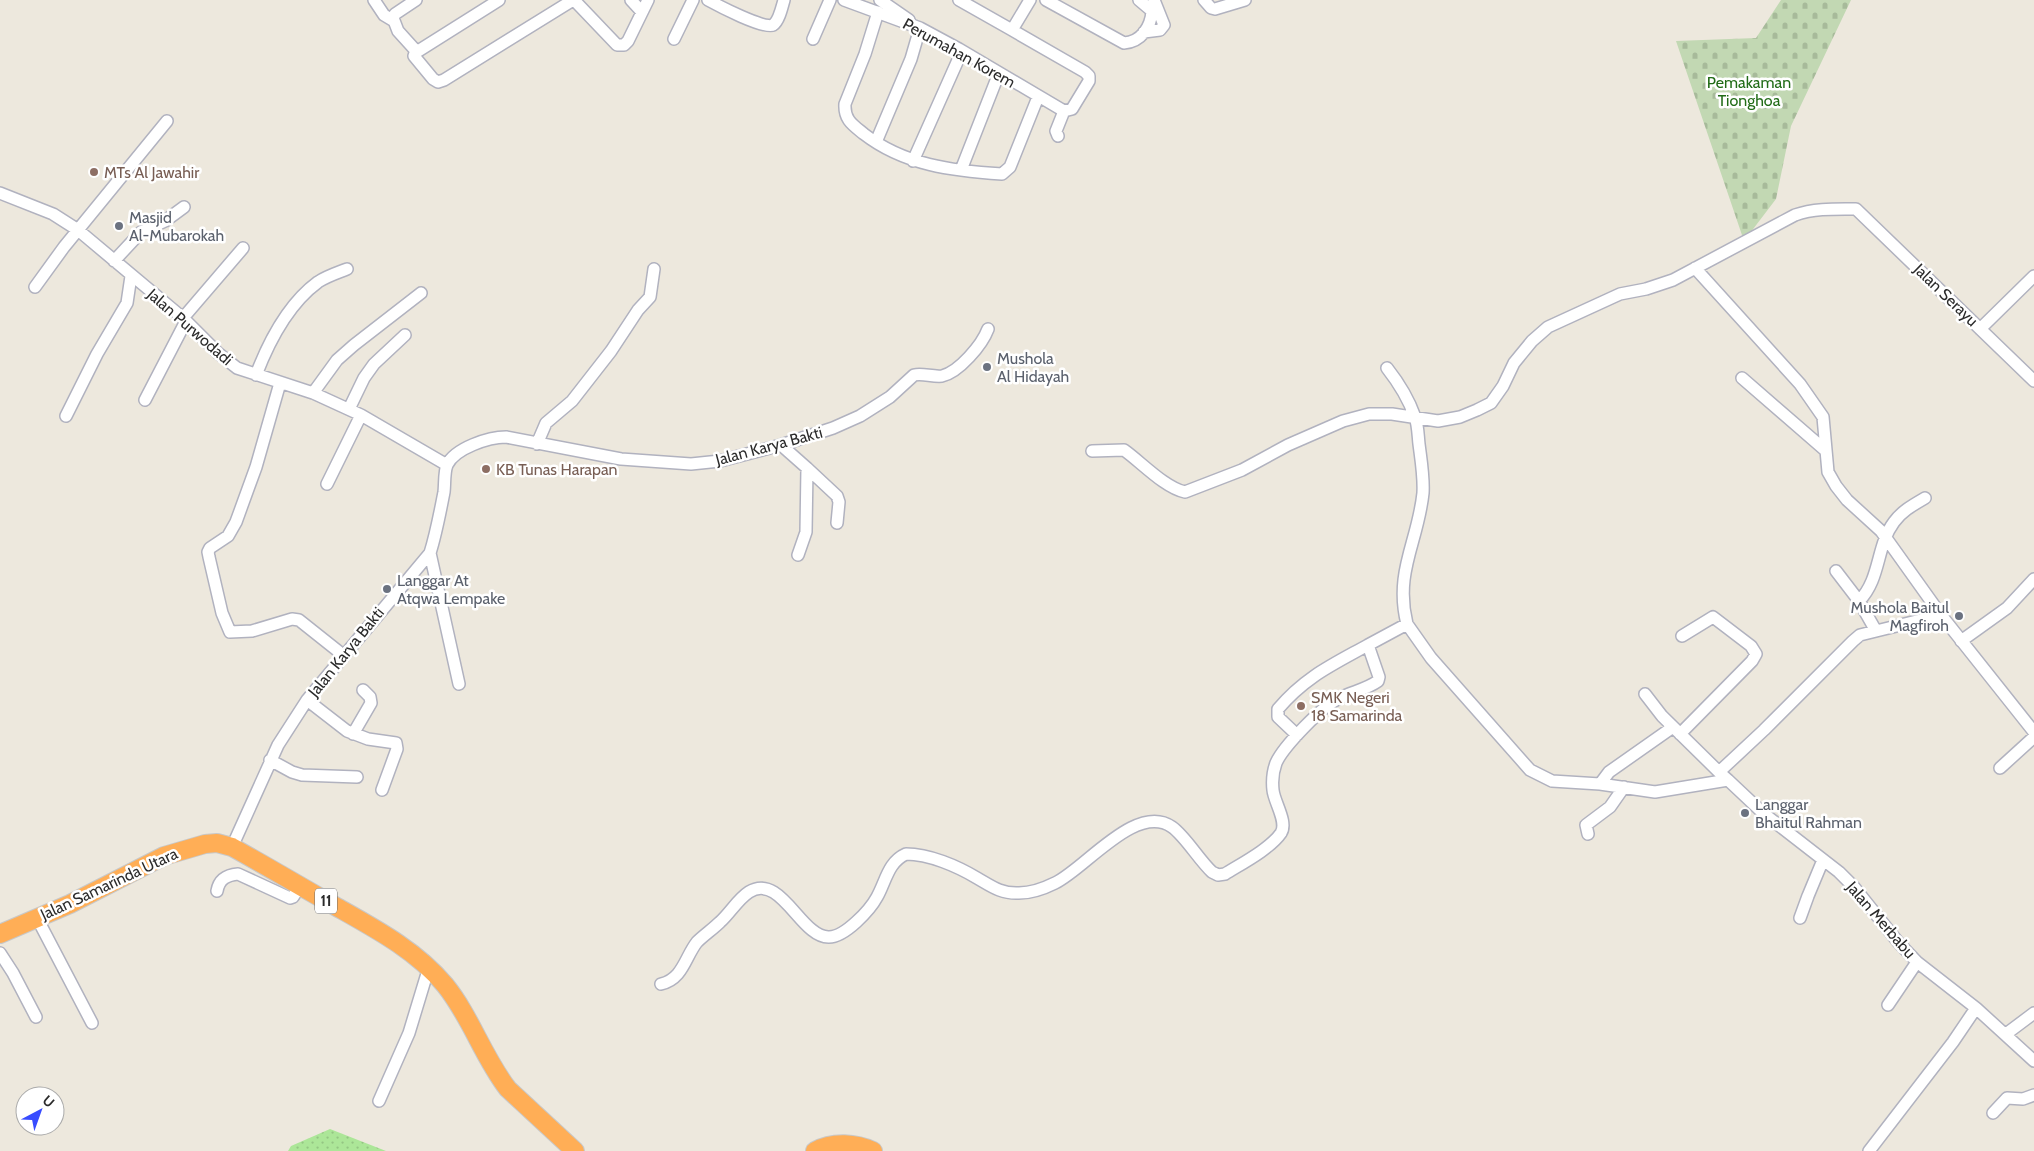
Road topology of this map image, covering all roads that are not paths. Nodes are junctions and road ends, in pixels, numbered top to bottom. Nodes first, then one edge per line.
1 (374, 0) edge
2 (416, 0) edge
3 (500, 0) edge
4 (573, 0) edge
5 (631, 0) edge
6 (648, 0) edge
7 (693, 0) edge
8 (708, 0) edge
9 (784, 0) edge
10 (830, 0) edge
11 (844, 0) edge
12 (959, 0) edge
13 (1030, 0) edge
14 (1046, 0) edge
15 (1139, 0) edge
16 (1204, 0) edge
17 (1245, 0) edge
18 (879, 6) edge
19 (1154, 6) edge
20 (642, 12) junction
21 (394, 22) junction
22 (919, 28) junction
23 (1012, 30) junction
24 (813, 39) dead end
25 (674, 40) dead end
26 (962, 50) junction
27 (417, 52) junction
28 (999, 73) junction
29 (1038, 97) junction
30 (1064, 111) junction
31 (166, 121) dead end
32 (1058, 136) dead end
33 (876, 142) junction
34 (913, 161) junction
35 (961, 170) junction
36 (0, 194) edge
37 (184, 207) dead end
38 (78, 230) junction
39 (243, 248) dead end
40 (114, 261) junction
41 (1694, 268) junction
42 (347, 269) dead end
43 (654, 269) dead end
44 (131, 276) junction
45 (2034, 276) edge
46 (35, 287) dead end
47 (422, 293) dead end
48 (184, 320) junction
49 (1980, 328) junction
50 (988, 330) dead end
51 (405, 335) dead end
52 (1387, 368) dead end
53 (256, 375) junction
54 (1742, 378) dead end
55 (2034, 381) edge
56 (280, 382) junction
57 (313, 393) junction
58 (145, 400) dead end
59 (349, 409) junction
60 (361, 415) junction
61 (66, 416) dead end
62 (1416, 418) junction
63 (537, 444) junction
64 (781, 446) junction
65 (1825, 450) junction
66 (1092, 451) dead end
67 (447, 465) junction
68 (807, 468) junction
69 (327, 484) dead end
70 (1925, 498) dead end
71 (838, 523) dead end
72 (1885, 537) junction
73 (430, 553) junction
74 (798, 555) dead end
75 (1836, 571) dead end
76 (2034, 579) edge
77 (1859, 601) junction
78 (1941, 615) junction
79 (1407, 624) junction
80 (1876, 631) junction
81 (1682, 636) dead end
82 (1961, 640) junction
83 (1368, 645) junction
84 (343, 655) junction
85 (459, 684) dead end
86 (363, 690) dead end
87 (1645, 694) dead end
88 (307, 700) junction
89 (1676, 731) junction
90 (2034, 732) edge
91 (353, 734) junction
92 (1297, 735) junction
93 (2034, 737) edge
94 (270, 760) junction
95 (2000, 768) dead end
96 (1719, 772) junction
97 (357, 777) dead end
98 (1728, 780) junction
99 (1600, 784) junction
100 (1624, 787) junction
101 (382, 790) dead end
102 (1588, 834) dead end
103 (232, 847) junction
104 (1823, 860) junction
105 (300, 886) junction
106 (217, 891) dead end
107 (37, 918) junction
108 (1800, 918) dead end
109 (0, 934) edge
110 (0, 954) edge
111 (1917, 962) junction
112 (429, 967) junction
113 (661, 984) dead end
114 (1888, 1005) dead end
115 (1976, 1008) junction
116 (2034, 1013) edge
117 (36, 1016) dead end
118 (92, 1023) dead end
119 (2006, 1034) junction
120 (2034, 1062) edge
121 (2034, 1095) edge
122 (379, 1101) dead end
123 (1993, 1113) dead end
124 (575, 1151) edge
125 (815, 1151) edge
126 (873, 1151) edge
127 (1869, 1151) edge

1 - 21 street
2 - 21 street
3 - 27 street
4 - 20 street
4 - 27 street
5 - 20 street
6 - 20 street
7 - 25 street
8 - 9 street
10 - 24 street
11 - 18 street, Perumahan Korem
12 - 23 street
13 - 23 street
14 - 19 street
15 - 19 street
16 - 17 street
18 - 22 street, Perumahan Korem
18 - 33 street
21 - 27 street
22 - 26 street, Perumahan Korem
22 - 33 street
23 - 30 street
26 - 28 street, Perumahan Korem
26 - 34 street
28 - 29 street, Perumahan Korem
28 - 35 street
29 - 30 street, Perumahan Korem
29 - 35 street
30 - 32 street
31 - 38 street
33 - 34 street
34 - 35 street
36 - 38 street, Jalan Purwodadi
37 - 40 street
38 - 40 street, Jalan Purwodadi
38 - 46 street
39 - 48 street
40 - 44 street, Jalan Purwodadi
41 - 49 street, Jalan Serayu
41 - 62 street
41 - 65 street
42 - 53 street
43 - 63 street
44 - 48 street, Jalan Purwodadi
44 - 61 street
45 - 49 street
47 - 57 street
48 - 53 street, Jalan Purwodadi
48 - 58 street
49 - 55 street, Jalan Serayu
50 - 64 street, Jalan Karya Bakti
51 - 59 street
52 - 62 street
53 - 56 street, Jalan Purwodadi
54 - 65 street
56 - 57 street, Jalan Purwodadi
56 - 84 street
57 - 59 street, Jalan Purwodadi
59 - 60 street, Jalan Purwodadi
60 - 67 street, Jalan Purwodadi
60 - 69 street
62 - 66 street
62 - 79 street
63 - 64 street, Jalan Karya Bakti
63 - 67 street, Jalan Karya Bakti
64 - 68 street
65 - 72 street
67 - 73 street, Jalan Karya Bakti
68 - 71 street
68 - 74 street
70 - 72 street
72 - 77 street
72 - 78 street
73 - 84 street, Jalan Karya Bakti
73 - 85 street
75 - 77 street
76 - 82 street
77 - 80 street
78 - 80 street
78 - 82 street
79 - 83 street
79 - 99 street
80 - 96 street
81 - 89 street
82 - 90 street
83 - 92 street
83 - 92 street
84 - 88 street, Jalan Karya Bakti
86 - 91 street
87 - 89 street, Jalan Merbabu
88 - 91 street
88 - 94 street, Jalan Karya Bakti
89 - 96 street, Jalan Merbabu
89 - 99 street
91 - 101 street
92 - 113 street
93 - 95 street
94 - 97 street
94 - 103 street, Jalan Karya Bakti
96 - 98 street, Jalan Merbabu
98 - 100 street
98 - 104 street, Jalan Merbabu
99 - 100 street
100 - 102 street
103 - 105 highway, Jalan Samarinda Utara / 11
103 - 107 highway, Jalan Samarinda Utara / 11
104 - 108 street
104 - 111 street, Jalan Merbabu
105 - 106 street
105 - 112 highway, Jalan Samarinda Utara / 11
107 - 109 highway, Jalan Samarinda Utara / 11
107 - 118 street
110 - 117 street
111 - 114 street
111 - 115 street, Jalan Merbabu
112 - 122 street
112 - 124 highway, Jalan Samarinda Utara / 11
115 - 119 street, Jalan Merbabu
115 - 127 street
116 - 119 street
119 - 120 street, Jalan Merbabu
121 - 123 street
125 - 126 highway

